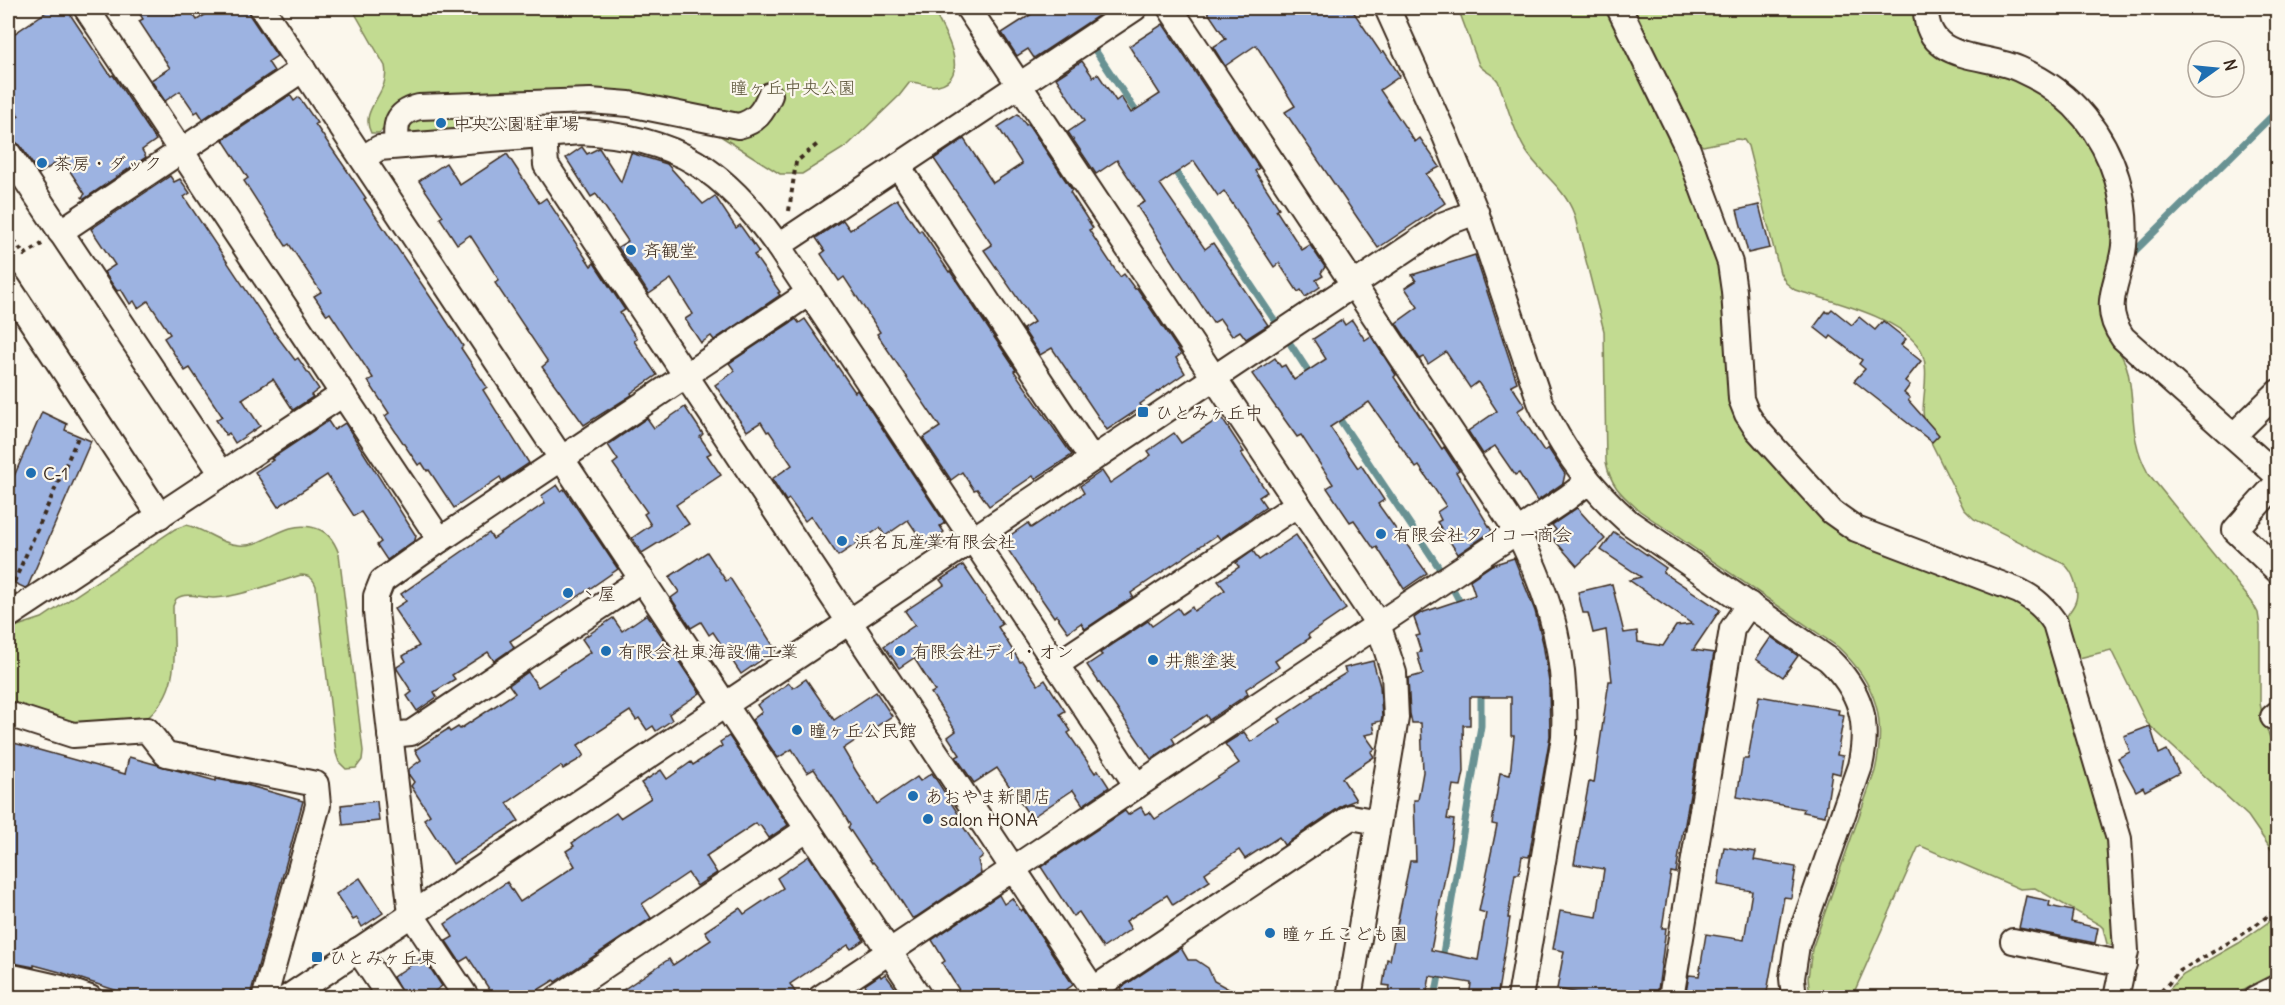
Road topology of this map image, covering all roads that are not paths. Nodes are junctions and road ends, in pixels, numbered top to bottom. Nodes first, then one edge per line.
1 (86, 8) edge
2 (264, 8) edge
3 (968, 8) edge
4 (1134, 8) edge
5 (1170, 8) edge
6 (1387, 8) edge
7 (1619, 8) edge
8 (1926, 8) edge
9 (303, 69) junction
10 (1020, 84) junction
11 (770, 95) dead end
12 (544, 135) junction
13 (397, 146) junction
14 (182, 150) junction
15 (8, 153) edge
16 (363, 159) junction
17 (897, 166) junction
18 (1476, 212) junction
19 (60, 232) junction
20 (778, 246) junction
21 (1354, 285) junction
22 (8, 286) edge
23 (809, 293) junction
24 (686, 375) junction
25 (1215, 378) junction
26 (2277, 392) edge
27 (343, 394) junction
28 (2233, 436) junction
29 (562, 458) junction
30 (1092, 459) junction
31 (222, 474) junction
32 (2277, 476) edge
33 (1588, 482) junction
34 (2277, 482) edge
35 (1298, 504) junction
36 (160, 516) junction
37 (1517, 531) junction
38 (973, 539) junction
39 (440, 540) junction
40 (2277, 571) edge
41 (642, 579) junction
42 (1749, 604) junction
43 (8, 616) edge
44 (850, 622) junction
45 (1378, 624) junction
46 (1056, 665) junction
47 (725, 705) junction
48 (8, 714) edge
49 (390, 735) junction
50 (1137, 786) junction
51 (1378, 822) junction
52 (808, 829) junction
53 (1013, 868) junction
54 (411, 914) junction
55 (2013, 941) dead end
56 (358, 950) junction
57 (889, 951) junction
58 (2124, 964) junction
59 (8, 976) edge
60 (2277, 987) edge
61 (1096, 993) edge
62 (90, 998) edge
63 (266, 998) edge
64 (287, 998) edge
65 (390, 998) edge
66 (466, 998) edge
67 (557, 998) edge
68 (820, 998) edge
69 (920, 998) edge
70 (1349, 998) edge
71 (1520, 998) edge
72 (1671, 998) edge
73 (1794, 998) edge
74 (2116, 998) edge
75 (2256, 998) edge

1 - 14 street
2 - 9 street
3 - 10 street
4 - 10 street
5 - 21 street
6 - 18 street
7 - 58 street
8 - 28 street
9 - 14 street
9 - 16 street
10 - 17 street
10 - 25 street
11 - 13 street
12 - 13 street
12 - 20 street
12 - 24 street
13 - 16 street
14 - 19 street
14 - 27 street
15 - 19 street
16 - 29 street
17 - 20 street
17 - 30 street
18 - 21 street
18 - 33 street
19 - 31 street
20 - 23 street
21 - 25 street
21 - 37 street
22 - 36 street
23 - 24 street
23 - 38 street
24 - 29 street
24 - 44 street
25 - 30 street
25 - 35 street
26 - 28 street
27 - 31 street
27 - 39 street
28 - 32 street
29 - 39 street
29 - 41 street
30 - 38 street
31 - 36 street
33 - 37 street
33 - 42 street
34 - 40 street
35 - 45 street
35 - 46 street
36 - 43 street
37 - 45 street
37 - 71 street
38 - 44 street
38 - 46 street
39 - 49 street
41 - 47 street
41 - 49 street
42 - 72 street
42 - 73 street
44 - 47 street
44 - 53 street
45 - 50 street
45 - 51 street
46 - 50 street
47 - 52 street
47 - 54 street
48 - 63 street
49 - 54 street
50 - 53 street
51 - 61 street
51 - 70 street
52 - 57 street
52 - 67 street
53 - 57 street
53 - 61 street
54 - 56 street
54 - 66 street
55 - 58 street
56 - 64 street
56 - 65 street
57 - 68 street
57 - 69 street
58 - 74 street
59 - 62 street
60 - 75 street

